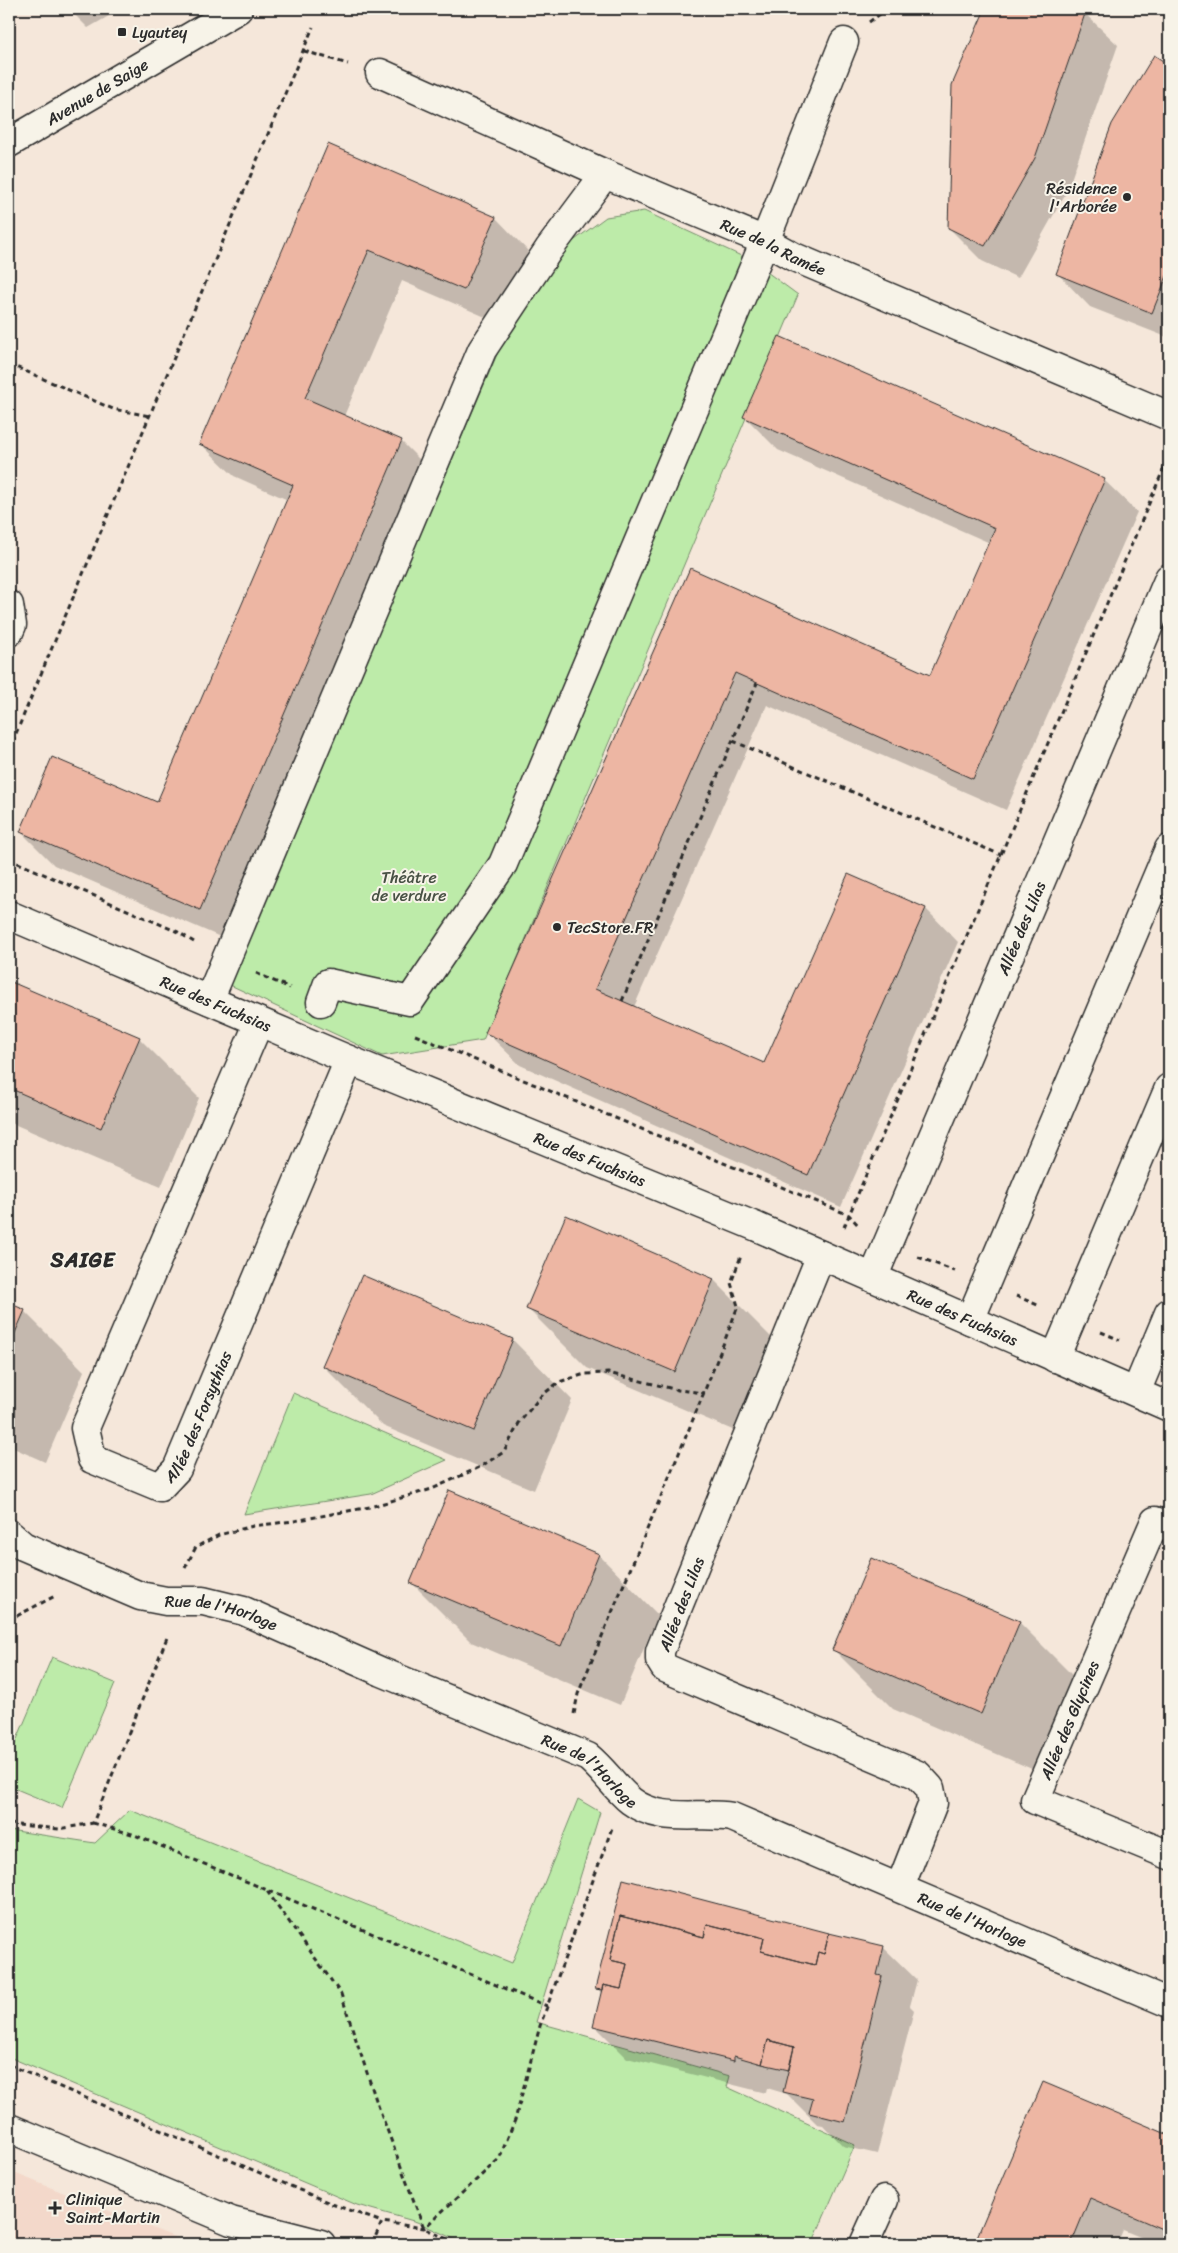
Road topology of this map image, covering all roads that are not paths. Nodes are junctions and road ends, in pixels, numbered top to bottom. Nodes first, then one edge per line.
1 (238, 9) edge
2 (844, 42) dead end
3 (380, 73) road end
4 (9, 143) edge
5 (606, 174) junction
6 (765, 242) junction
7 (1169, 416) edge
8 (1169, 578) edge
9 (9, 605) edge
10 (9, 632) edge
11 (1169, 849) edge
12 (9, 915) edge
13 (209, 1000) junction
14 (321, 1002) road end
15 (259, 1022) junction
16 (349, 1060) junction
17 (1169, 1088) edge
18 (826, 1257) junction
19 (873, 1278) junction
20 (1169, 1313) edge
21 (970, 1320) junction
22 (1055, 1358) junction
23 (1136, 1392) junction
24 (1169, 1407) edge
25 (1169, 1527) edge
26 (9, 1534) edge
27 (1169, 1855) edge
28 (900, 1887) junction
29 (1169, 2002) edge
30 (9, 2128) edge
31 (884, 2200) dead end
32 (321, 2244) edge
33 (864, 2244) edge

1 - 4 street, Avenue de Saige
2 - 6 street
3 - 5 street, Rue de la Ramée
5 - 6 street, Rue de la Ramée
5 - 13 street
6 - 7 street, Rue de la Ramée
6 - 14 street
8 - 19 street, Allée des Lilas
9 - 10 street
11 - 21 street
12 - 13 street, Rue des Fuchsias
13 - 15 street, Rue des Fuchsias
15 - 16 street, Rue des Fuchsias
15 - 16 street, Allée des Forsythias
16 - 18 street, Rue des Fuchsias
17 - 22 street
18 - 19 street, Rue des Fuchsias
18 - 28 street, Allée des Lilas
19 - 21 street, Rue des Fuchsias
20 - 23 street
21 - 22 street, Rue des Fuchsias
22 - 23 street, Rue des Fuchsias
23 - 24 street, Rue des Fuchsias
25 - 27 street, Allée des Glycines
26 - 28 street, Rue de l'Horloge
28 - 29 street, Rue de l'Horloge
30 - 32 street
31 - 33 street

